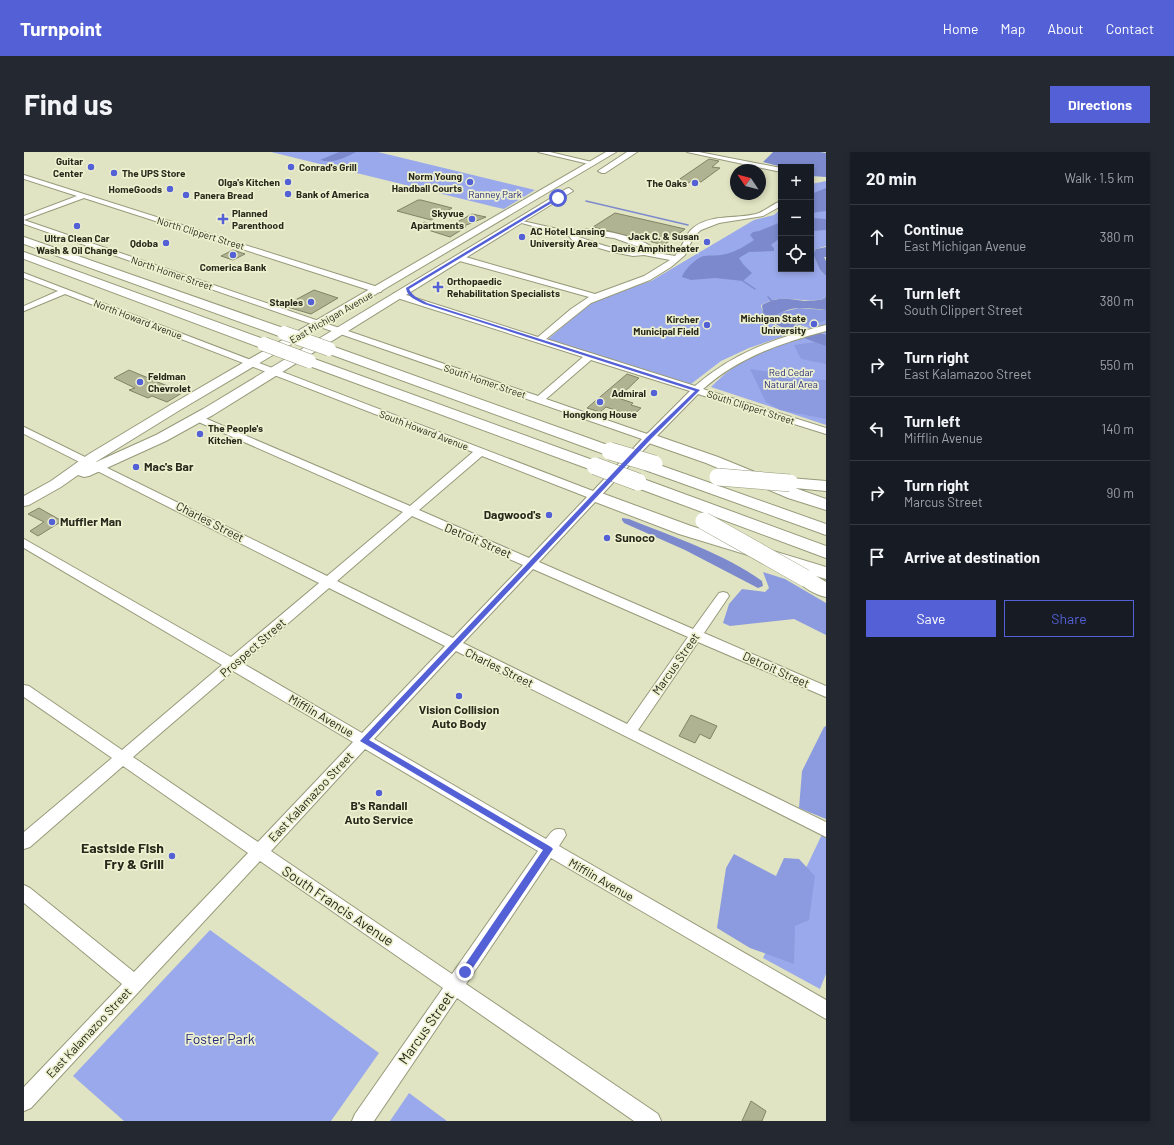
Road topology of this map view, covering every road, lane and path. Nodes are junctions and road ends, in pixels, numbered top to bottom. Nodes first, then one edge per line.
1 (541, 152) edge
2 (633, 152) edge
3 (690, 152) edge
4 (611, 153) edge
5 (593, 164) junction
6 (778, 169) edge
7 (580, 171) junction
8 (24, 177) edge
9 (560, 183) junction
10 (578, 185) dead end
11 (566, 192) junction
12 (84, 196) junction
13 (778, 206) edge
14 (24, 218) edge
15 (512, 219) junction
16 (24, 222) edge
17 (574, 233) junction
18 (24, 236) edge
19 (24, 240) edge
20 (647, 251) junction
21 (63, 254) junction
22 (24, 256) edge
23 (678, 257) junction
24 (459, 258) junction
25 (24, 275) edge
26 (397, 278) junction
27 (407, 289) junction
28 (378, 290) junction
29 (65, 291) junction
30 (397, 295) junction
31 (596, 297) junction
32 (425, 304) junction
33 (380, 306) junction
34 (24, 308) edge
35 (320, 324) junction
36 (826, 328) edge
37 (339, 330) junction
38 (540, 340) junction
39 (590, 356) junction
40 (252, 363) junction
41 (274, 371) junction
42 (698, 390) junction
43 (194, 399) junction
44 (539, 400) junction
45 (176, 407) junction
46 (202, 415) junction
47 (161, 416) junction
48 (175, 427) junction
49 (24, 430) edge
50 (826, 431) edge
51 (649, 438) junction
52 (480, 452) junction
53 (93, 464) junction
54 (653, 465) junction
55 (737, 471) junction
56 (636, 485) junction
57 (826, 486) edge
58 (596, 496) junction
59 (24, 502) edge
60 (826, 505) edge
61 (410, 511) junction
62 (826, 514) edge
63 (826, 530) edge
64 (24, 543) edge
65 (745, 548) junction
66 (826, 552) edge
67 (531, 564) junction
68 (826, 568) edge
69 (826, 573) edge
70 (329, 582) junction
71 (826, 591) edge
72 (723, 596) dead end
73 (696, 635) junction
74 (455, 646) junction
75 (233, 665) junction
76 (24, 690) edge
77 (826, 692) edge
78 (629, 732) junction
79 (364, 741) junction
80 (122, 758) junction
81 (826, 830) edge
82 (24, 842) edge
83 (553, 842) junction
84 (259, 852) junction
85 (24, 893) edge
86 (135, 984) junction
87 (455, 986) junction
88 (826, 1010) edge
89 (24, 1101) edge
90 (362, 1121) edge
91 (651, 1121) edge

1 - 5 street
2 - 7 main road
3 - 6 street
4 - 5 main road
5 - 7 main road
7 - 9 main road
8 - 12 street, North Clippert Street
9 - 11 main road
9 - 15 main road
10 - 11 main road, East Michigan Avenue
11 - 15 main road, East Michigan Avenue
12 - 14 street
12 - 28 street, North Clippert Street
13 - 23 street
15 - 17 street
15 - 24 main road, East Michigan Avenue
15 - 26 main road, East Michigan Avenue
16 - 35 street, North Homer Street
17 - 20 street
17 - 20 street
18 - 21 highway
19 - 21 highway
20 - 23 street
21 - 54 highway, bridge
22 - 56 highway, bridge
23 - 31 street
24 - 27 main road, East Michigan Avenue
24 - 31 street
25 - 29 street, North Howard Avenue
26 - 28 main road, East Michigan Avenue
26 - 30 main road
27 - 30 main road, East Michigan Avenue
27 - 32 street, South Clippert Street
28 - 33 main road
28 - 35 main road, East Michigan Avenue
29 - 34 street
29 - 40 street, North Howard Avenue
30 - 32 street, South Clippert Street
30 - 33 main road, East Michigan Avenue
31 - 38 street
32 - 38 street, South Clippert Street
33 - 37 main road, East Michigan Avenue
35 - 37 street, South Homer Street
35 - 40 main road, East Michigan Avenue
36 - 42 street, East Kalamazoo Street
37 - 41 main road, East Michigan Avenue
37 - 44 street, South Homer Street
38 - 39 street, South Clippert Street
39 - 42 street, South Clippert Street
39 - 44 street
40 - 41 street, South Howard Avenue
40 - 43 main road, East Michigan Avenue
41 - 46 main road, East Michigan Avenue
41 - 52 street, South Howard Avenue
42 - 50 street, South Clippert Street
42 - 51 street, East Kalamazoo Street
43 - 45 main road, East Michigan Avenue
43 - 46 main road
44 - 51 street, South Homer Street
45 - 47 main road, East Michigan Avenue
45 - 48 main road
46 - 48 main road, East Michigan Avenue
46 - 61 street, Detroit Street
47 - 48 main road
47 - 53 main road, East Michigan Avenue
48 - 53 main road, East Michigan Avenue
49 - 53 street, Charles Street
51 - 55 highway
51 - 58 street, East Kalamazoo Street
52 - 58 street, South Howard Avenue
52 - 61 street, Prospect Street
53 - 59 main road, East Michigan Avenue
53 - 70 street, Charles Street
54 - 57 highway, bridge
54 - 63 highway
55 - 60 highway
55 - 62 highway
56 - 66 highway
56 - 71 highway, bridge
58 - 65 highway
58 - 67 street, East Kalamazoo Street
61 - 67 street, Detroit Street
61 - 70 street, Prospect Street
64 - 75 street, Mifflin Avenue
65 - 68 highway
65 - 69 highway
67 - 73 street, Detroit Street
67 - 74 street, East Kalamazoo Street
70 - 74 street, Charles Street
70 - 75 street, Prospect Street
72 - 73 street, Marcus Street
73 - 77 street, Detroit Street
73 - 78 street, Marcus Street
74 - 78 street, Charles Street
74 - 79 street, East Kalamazoo Street
75 - 79 street, Mifflin Avenue
75 - 80 street, Prospect Street
76 - 80 street, South Francis Avenue
78 - 81 street, Charles Street
79 - 83 street, Mifflin Avenue
79 - 84 street, East Kalamazoo Street
80 - 82 street, Prospect Street
80 - 84 street, South Francis Avenue
83 - 87 street, Marcus Street
83 - 88 street, Mifflin Avenue
84 - 86 street, East Kalamazoo Street
84 - 87 street, South Francis Avenue
85 - 86 street
86 - 89 street, East Kalamazoo Street
87 - 90 street, Marcus Street
87 - 91 street, South Francis Avenue

